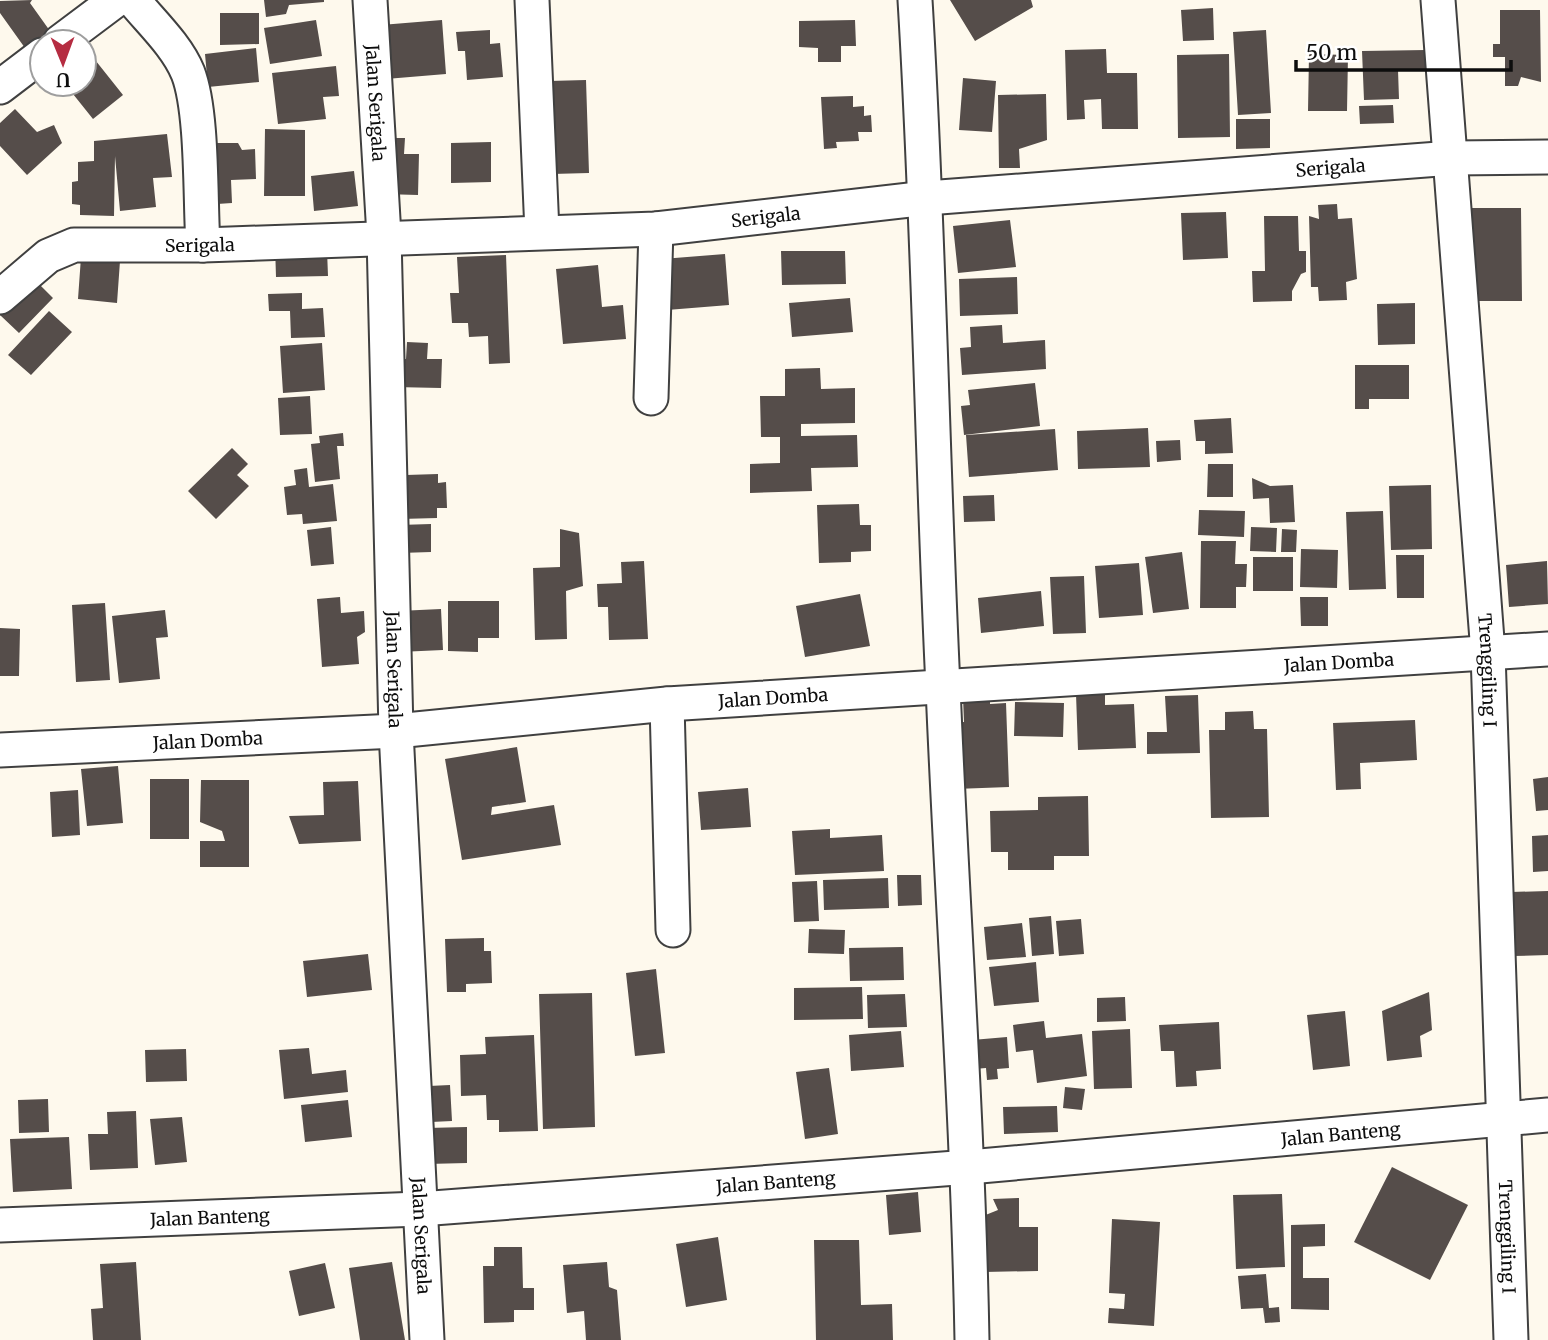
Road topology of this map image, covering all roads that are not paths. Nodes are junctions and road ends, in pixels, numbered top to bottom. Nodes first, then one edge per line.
1 (116, 0) edge
2 (133, 0) edge
3 (370, 0) edge
4 (532, 0) edge
5 (915, 0) edge
6 (1438, 0) edge
7 (79, 28) edge
8 (28, 66) edge
9 (0, 87) edge
10 (1548, 157) edge
11 (1452, 158) junction
12 (927, 198) junction
13 (656, 229) junction
14 (542, 232) junction
15 (384, 236) junction
16 (203, 245) junction
17 (0, 297) edge
18 (650, 398) dead end
19 (1548, 649) edge
20 (1488, 653) junction
21 (943, 686) junction
22 (667, 704) junction
23 (396, 731) junction
24 (0, 750) edge
25 (673, 930) dead end
26 (1548, 1115) edge
27 (1505, 1117) junction
28 (969, 1167) junction
29 (420, 1209) junction
30 (0, 1225) edge
31 (427, 1340) edge
32 (972, 1340) edge
33 (1511, 1340) edge

1 - 7 street
2 - 16 street
3 - 15 street, Jalan Serigala
4 - 14 street
5 - 12 street
6 - 11 street, Trenggiling I
8 - 9 street
10 - 11 street, Serigala
11 - 12 street, Serigala
11 - 20 street, Trenggiling I
12 - 13 street, Serigala
12 - 21 street
13 - 14 street, Serigala
13 - 18 street
14 - 15 street, Serigala
15 - 16 street, Serigala
15 - 23 street, Jalan Serigala
16 - 17 street, Serigala
19 - 20 street, Jalan Domba
20 - 21 street, Jalan Domba
20 - 27 street, Trenggiling I
21 - 22 street, Jalan Domba
21 - 28 street
22 - 23 street, Jalan Domba
22 - 25 street
23 - 24 street, Jalan Domba
23 - 29 street, Jalan Serigala
26 - 27 street, Jalan Banteng
27 - 28 street, Jalan Banteng
27 - 33 street, Trenggiling I
28 - 29 street, Jalan Banteng
28 - 32 street
29 - 30 street, Jalan Banteng
29 - 31 street, Jalan Serigala

